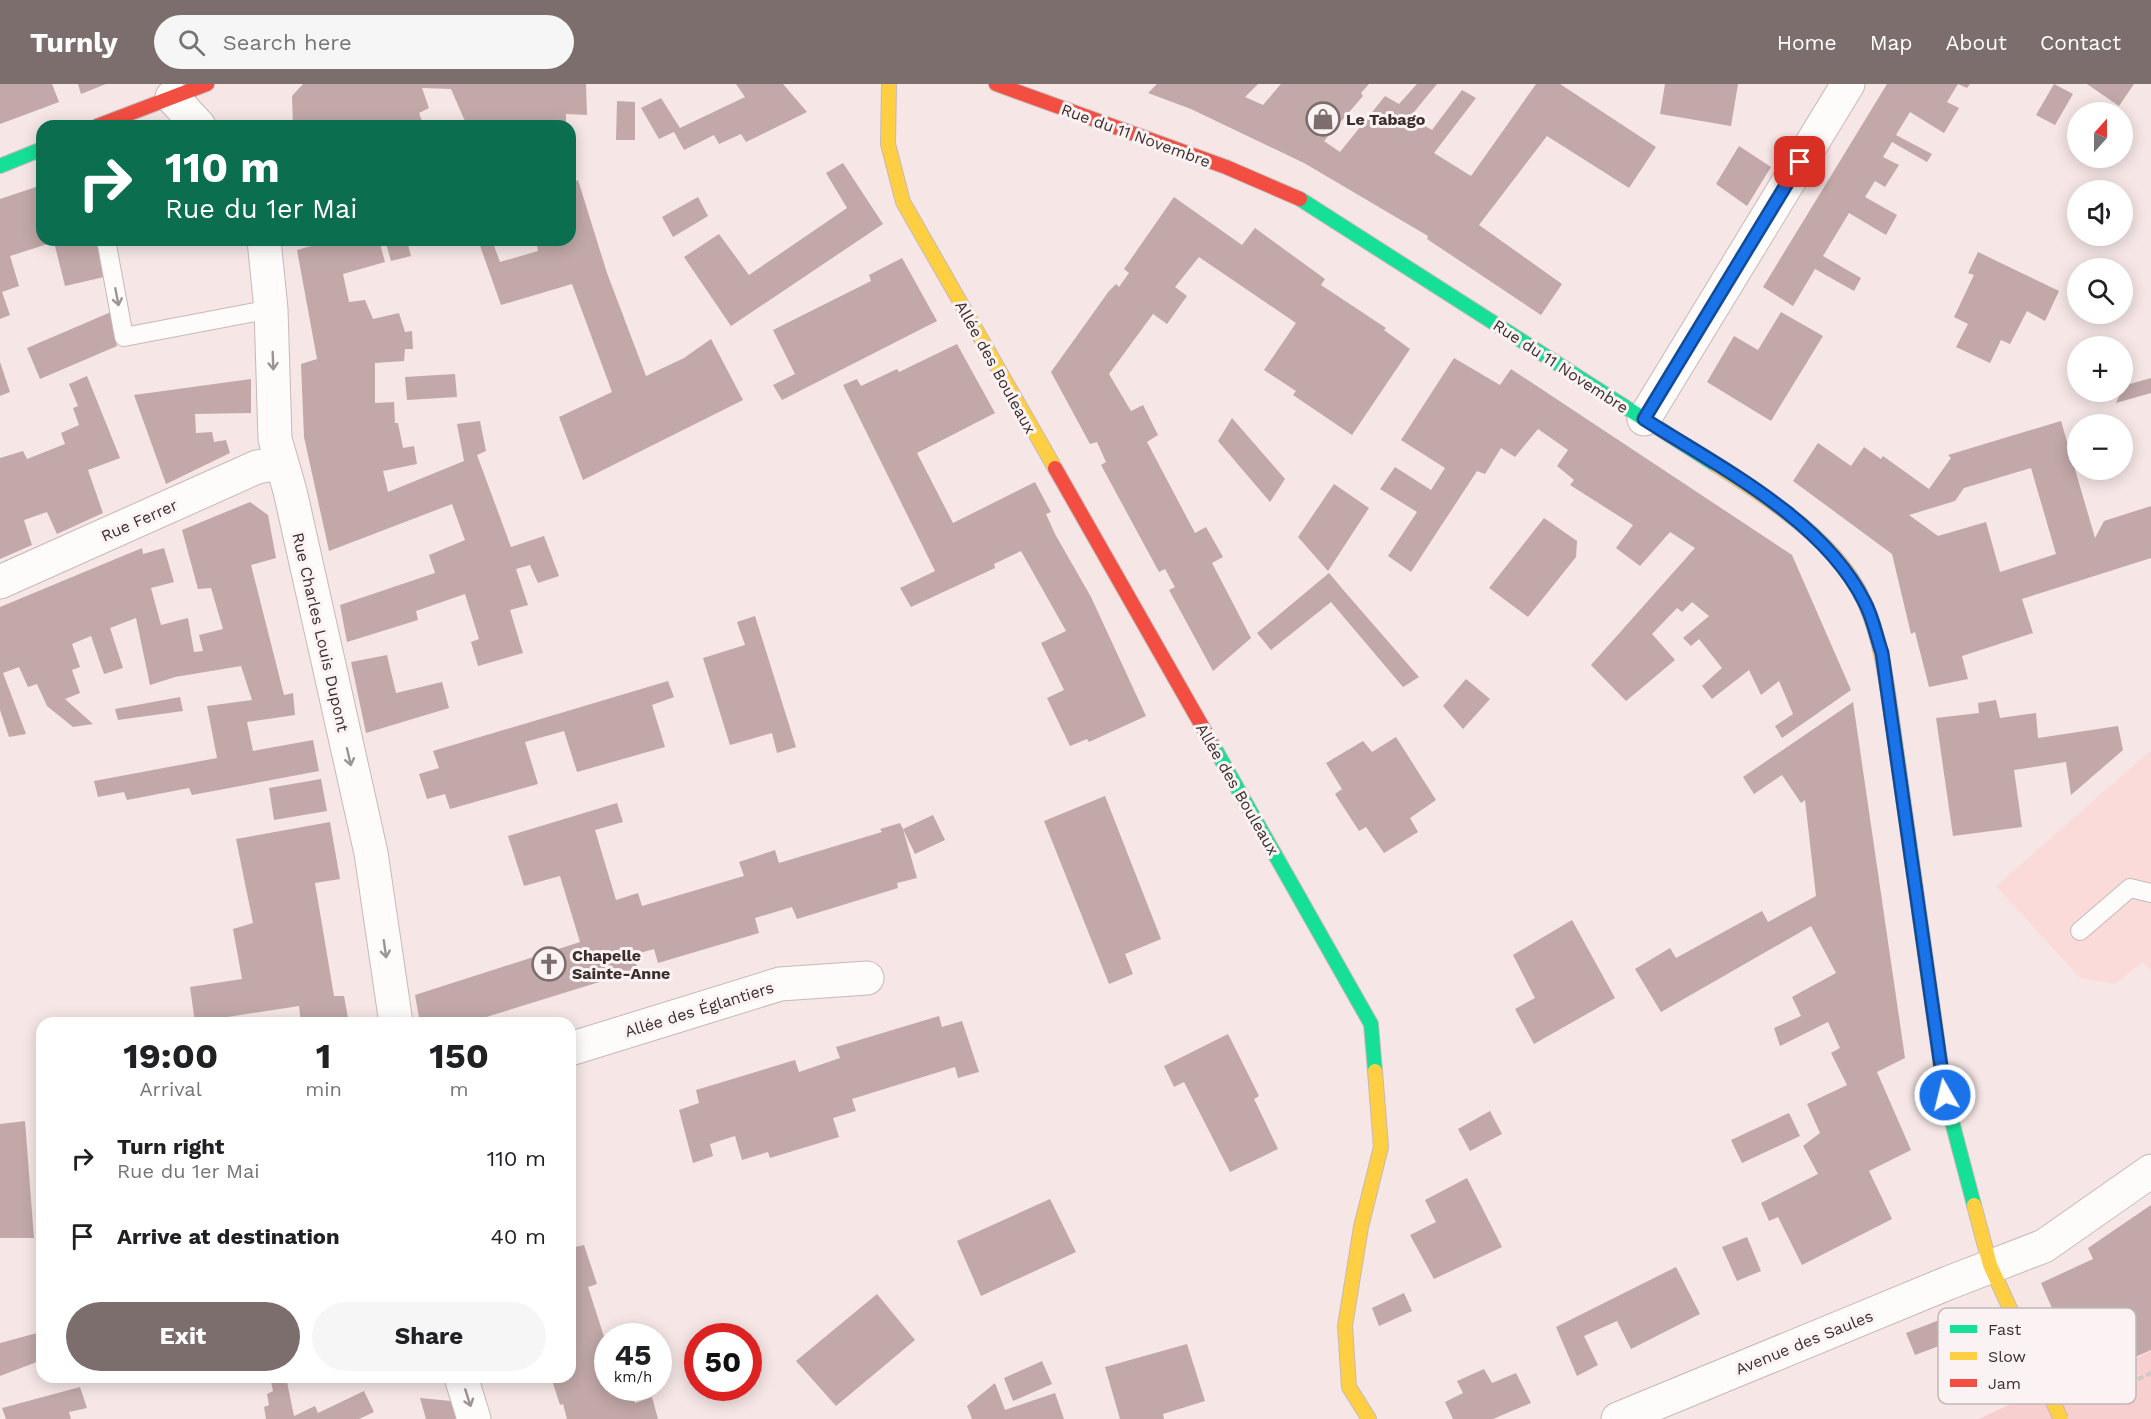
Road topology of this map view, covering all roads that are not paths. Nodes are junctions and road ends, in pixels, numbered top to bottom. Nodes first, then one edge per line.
1 (207, 84) edge
2 (889, 84) edge
3 (996, 84) edge
4 (1848, 84) edge
5 (172, 97) junction
6 (112, 120) edge
7 (193, 120) edge
8 (36, 151) edge
9 (0, 166) edge
10 (107, 246) edge
11 (265, 246) edge
12 (271, 309) junction
13 (1644, 419) junction
14 (280, 463) junction
15 (0, 582) edge
16 (2151, 893) edge
17 (2080, 931) dead end
18 (867, 978) dead end
19 (395, 1017) edge
20 (576, 1047) edge
21 (2151, 1171) edge
22 (1990, 1265) junction
23 (2010, 1308) edge
24 (463, 1383) edge
25 (2054, 1404) edge
26 (474, 1419) edge
27 (1369, 1419) edge
28 (1618, 1419) edge
29 (2061, 1419) edge

1 - 5 main road
2 - 27 main road, Allée des Bouleaux
3 - 13 main road, Rue du 11 Novembre
4 - 13 street
5 - 6 main road
5 - 7 street
8 - 9 main road
10 -> 12 lane
11 - 12 street, Rue Charles Louis Dupont
12 -> 14 street, Rue Charles Louis Dupont
13 - 22 main road, Rue du 11 Novembre
14 - 15 street, Rue Ferrer
14 -> 19 street, Rue Charles Louis Dupont
16 - 17 lane
18 - 20 street, Allée des Églantiers
21 - 22 street, Avenue des Saules
22 - 23 main road, Rue du 11 Novembre, bridge
22 - 28 street, Avenue des Saules
24 -> 26 street
25 - 29 main road, Rue du 11 Novembre, bridge

